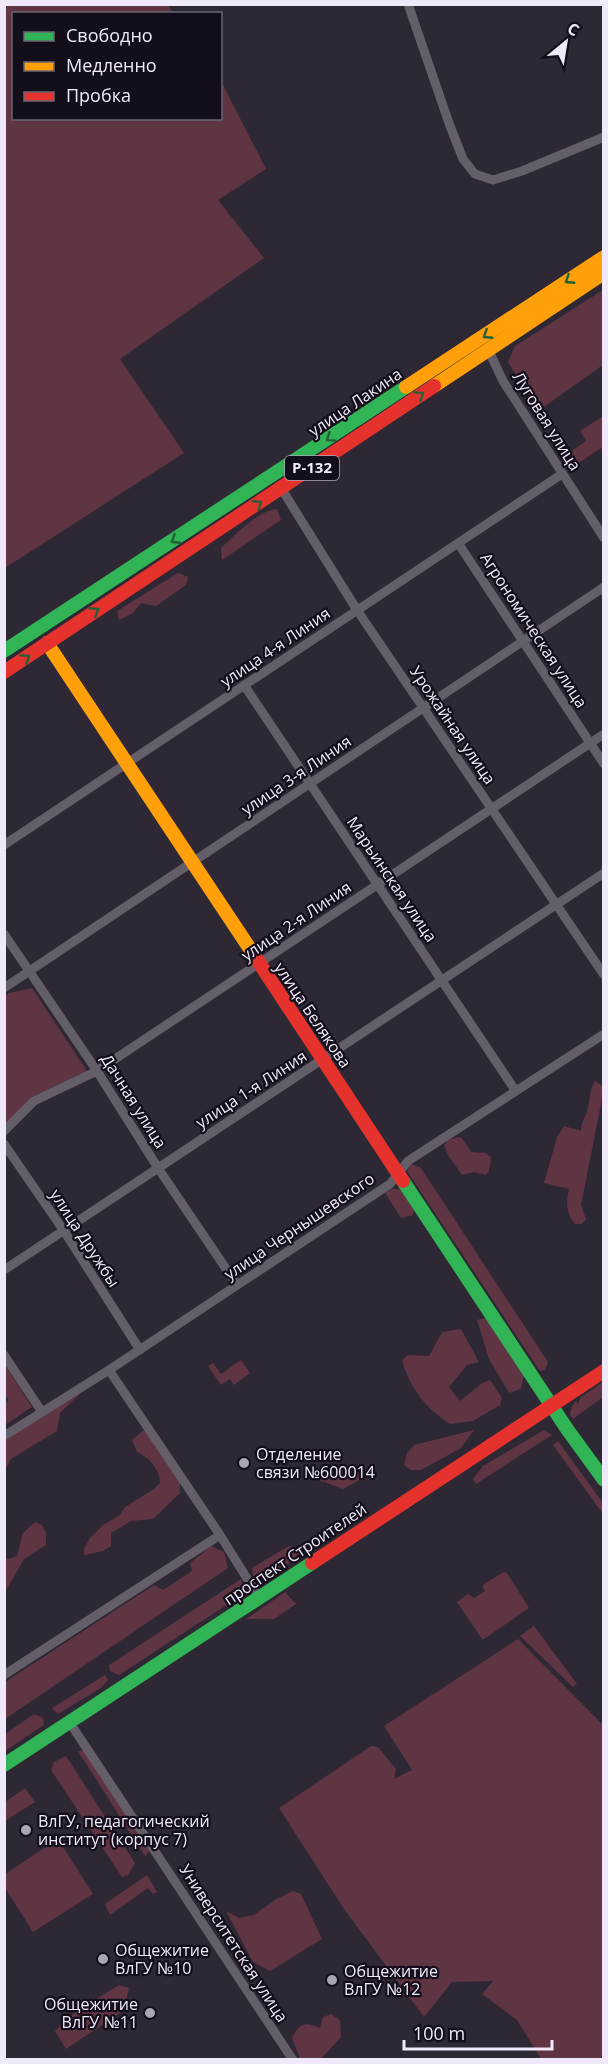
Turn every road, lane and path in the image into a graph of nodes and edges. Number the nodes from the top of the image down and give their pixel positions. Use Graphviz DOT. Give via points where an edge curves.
graph roads {
  1 [pos="408,4"];
  2 [pos="603,137"];
  3 [pos="603,258"];
  4 [pos="603,273"];
  5 [pos="488,349"];
  6 [pos="562,474"];
  7 [pos="281,488"];
  8 [pos="603,538"];
  9 [pos="458,543"];
  10 [pos="603,587"];
  11 [pos="357,610"];
  12 [pos="523,641"];
  13 [pos="47,643"];
  14 [pos="4,651"];
  15 [pos="4,672"];
  16 [pos="244,685"];
  17 [pos="423,708"];
  18 [pos="603,734"];
  19 [pos="590,743"];
  20 [pos="126,764"];
  21 [pos="603,764"];
  22 [pos="310,784"];
  23 [pos="491,809"];
  24 [pos="4,845"];
  25 [pos="192,863"];
  26 [pos="603,873"];
  27 [pos="378,884"];
  28 [pos="556,904"];
  29 [pos="4,934"];
  30 [pos="259,963"];
  31 [pos="30,972"];
  32 [pos="603,975"];
  33 [pos="442,980"];
  34 [pos="4,988"];
  35 [pos="603,1034"];
  36 [pos="322,1059"];
  37 [pos="97,1071"];
  38 [pos="515,1090"];
  39 [pos="4,1131"];
  40 [pos="4,1144"];
  41 [pos="158,1168"];
  42 [pos="398,1174"];
  43 [pos="64,1231"];
  44 [pos="4,1270"];
  45 [pos="237,1285"];
  46 [pos="140,1350"];
  47 [pos="4,1355"];
  48 [pos="109,1370"];
  49 [pos="603,1371"];
  50 [pos="551,1406"];
  51 [pos="42,1412"];
  52 [pos="4,1436"];
  53 [pos="603,1480"];
  54 [pos="219,1535"];
  55 [pos="259,1598"];
  56 [pos="4,1675"];
  57 [pos="70,1723"];
  58 [pos="4,1765"];
  59 [pos="293,2060"];
  1 -- 2 [label="street" via="450,126 475,174 493,180"];
  3 -- 14 [label="main road, улица Лакина / Р-132, one-way"];
  4 -- 5 [label="main road, улица Лакина / Р-132"];
  5 -- 6 [label="street, Луговая улица" via="503,381"];
  7 -- 5 [label="main road, улица Лакина / Р-132, one-way"];
  6 -- 8 [label="street, Луговая улица"];
  6 -- 9 [label="street, улица 4-я Линия"];
  7 -- 11 [label="street, Урожайная улица"];
  13 -- 7 [label="main road, улица Лакина / Р-132, one-way"];
  9 -- 11 [label="street, улица 4-я Линия"];
  9 -- 12 [label="street, Агрономическая улица"];
  10 -- 12 [label="street, улица 3-я Линия"];
  11 -- 16 [label="street, улица 4-я Линия"];
  11 -- 17 [label="street, Урожайная улица"];
  12 -- 17 [label="street, улица 3-я Линия"];
  12 -- 19 [label="street, Агрономическая улица"];
  15 -- 13 [label="main road, улица Лакина / Р-132, one-way"];
  13 -- 20 [label="main road, улица Белякова"];
  16 -- 20 [label="street, улица 4-я Линия"];
  16 -- 22 [label="street, Марьинская улица"];
  17 -- 22 [label="street, улица 3-я Линия"];
  17 -- 23 [label="street, Урожайная улица"];
  18 -- 19 [label="street, улица 2-я Линия"];
  19 -- 21 [label="street, Агрономическая улица"];
  19 -- 23 [label="street, улица 2-я Линия"];
  20 -- 24 [label="street, улица 4-я Линия"];
  20 -- 25 [label="main road, улица Белякова"];
  22 -- 25 [label="street, улица 3-я Линия"];
  22 -- 27 [label="street, Марьинская улица"];
  23 -- 27 [label="street, улица 2-я Линия"];
  23 -- 28 [label="street, Урожайная улица"];
  25 -- 30 [label="main road, улица Белякова"];
  25 -- 31 [label="street, улица 3-я Линия"];
  26 -- 28 [label="street, улица 1-я Линия"];
  27 -- 30 [label="street, улица 2-я Линия"];
  27 -- 33 [label="street, Марьинская улица"];
  28 -- 32 [label="street, Урожайная улица"];
  28 -- 33 [label="street, улица 1-я Линия"];
  29 -- 31 [label="street, Дачная улица"];
  30 -- 36 [label="main road, улица Белякова"];
  30 -- 37 [label="street, улица 2-я Линия"];
  31 -- 34 [label="street, улица 3-я Линия"];
  31 -- 37 [label="street, Дачная улица"];
  33 -- 36 [label="street, улица 1-я Линия"];
  33 -- 38 [label="street, Марьинская улица"];
  35 -- 38 [label="street, улица Чернышевского"];
  36 -- 41 [label="street, улица 1-я Линия"];
  36 -- 42 [label="main road, улица Белякова"];
  37 -- 39 [label="street, улица 2-я Линия" via="34,1101"];
  37 -- 41 [label="street, Дачная улица"];
  38 -- 42 [label="street, улица Чернышевского" via="408,1161"];
  40 -- 43 [label="street, улица Дружбы"];
  41 -- 43 [label="street, улица 1-я Линия"];
  41 -- 45 [label="street, Дачная улица"];
  42 -- 45 [label="street, улица Чернышевского" via="390,1184"];
  42 -- 50 [label="main road, улица Белякова"];
  43 -- 44 [label="street, улица 1-я Линия"];
  43 -- 46 [label="street, улица Дружбы"];
  45 -- 46 [label="street, улица Чернышевского"];
  46 -- 48 [label="street, улица Чернышевского"];
  47 -- 51 [label="street"];
  48 -- 51 [label="street, улица Чернышевского"];
  48 -- 54 [label="street"];
  49 -- 50 [label="main road, проспект Строителей"];
  50 -- 53 [label="main road, улица Белякова"];
  50 -- 55 [label="main road, проспект Строителей"];
  51 -- 52 [label="street, улица Чернышевского"];
  54 -- 55 [label="street"];
  54 -- 56 [label="street"];
  55 -- 57 [label="main road, проспект Строителей"];
  57 -- 58 [label="main road, проспект Строителей"];
  57 -- 59 [label="street, Университетская улица"];
}
